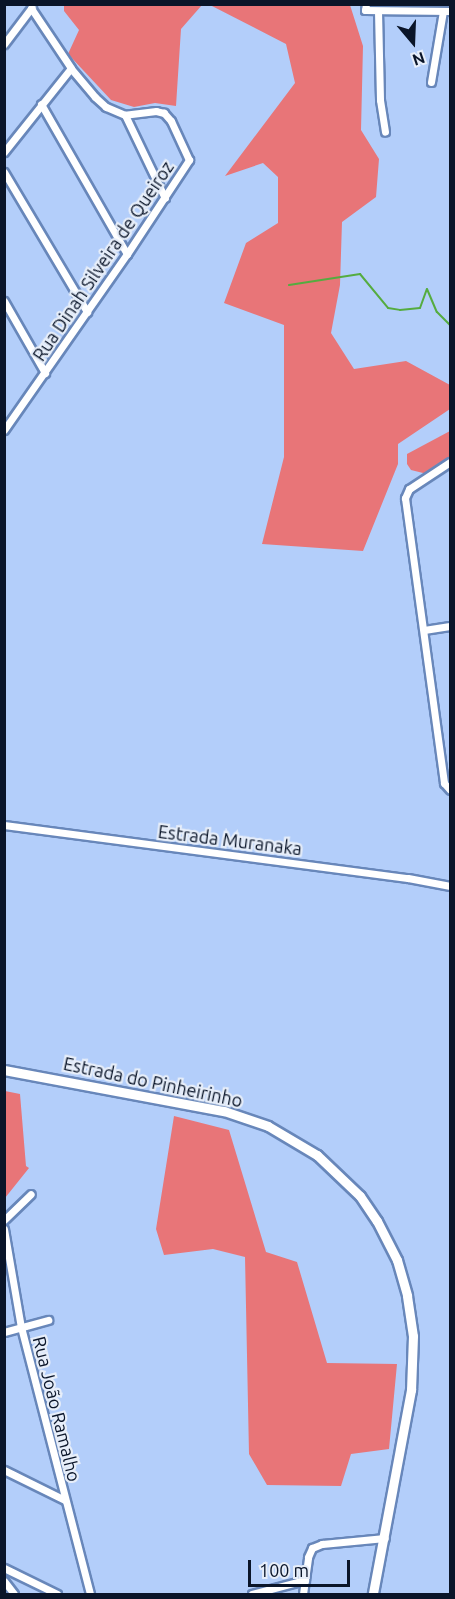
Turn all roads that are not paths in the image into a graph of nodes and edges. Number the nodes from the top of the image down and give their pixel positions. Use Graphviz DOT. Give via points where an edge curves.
graph roads {
  1 [pos="366,4"];
  2 [pos="32,6"];
  3 [pos="422,7"];
  4 [pos="378,11"];
  5 [pos="447,11"];
  6 [pos="4,44"];
  7 [pos="71,68"];
  8 [pos="431,82"];
  9 [pos="41,104"];
  10 [pos="125,115"];
  11 [pos="385,132"];
  12 [pos="4,152"];
  13 [pos="4,172"];
  14 [pos="165,198"];
  15 [pos="127,254"];
  16 [pos="4,301"];
  17 [pos="87,312"];
  18 [pos="45,373"];
  19 [pos="4,430"];
  20 [pos="450,462"];
  21 [pos="450,626"];
  22 [pos="424,630"];
  23 [pos="450,790"];
  24 [pos="4,825"];
  25 [pos="450,886"];
  26 [pos="4,1070"];
  27 [pos="31,1194"];
  28 [pos="4,1220"];
  29 [pos="4,1229"];
  30 [pos="48,1320"];
  31 [pos="21,1328"];
  32 [pos="4,1332"];
  33 [pos="4,1470"];
  34 [pos="65,1500"];
  35 [pos="385,1538"];
  36 [pos="4,1568"];
  37 [pos="305,1580"];
  38 [pos="4,1581"];
  39 [pos="14,1594"];
  40 [pos="57,1594"];
  41 [pos="90,1594"];
  42 [pos="252,1594"];
  43 [pos="303,1594"];
  44 [pos="374,1594"];
  1 -- 4 [label="street" via="365,10"];
  2 -- 6 [label="street"];
  2 -- 7 [label="street"];
  3 -- 4 [label="street"];
  3 -- 5 [label="street"];
  4 -- 11 [label="street" via="380,100"];
  5 -- 8 [label="street"];
  7 -- 9 [label="street"];
  7 -- 10 [label="street" via="106,107"];
  9 -- 12 [label="street"];
  9 -- 15 [label="street"];
  10 -- 14 [label="street"];
  10 -- 14 [label="street, Rua Dinah Silveira de Queiroz" via="164,113 187,150 187,165"];
  13 -- 17 [label="street"];
  14 -- 15 [label="street, Rua Dinah Silveira de Queiroz"];
  15 -- 17 [label="street, Rua Dinah Silveira de Queiroz"];
  16 -- 18 [label="street"];
  17 -- 18 [label="street, Rua Dinah Silveira de Queiroz"];
  18 -- 19 [label="street, Rua Dinah Silveira de Queiroz"];
  20 -- 22 [label="street" via="409,489 405,498"];
  21 -- 22 [label="street"];
  22 -- 23 [label="street" via="444,783"];
  24 -- 25 [label="street, Estrada Muranaka"];
  26 -- 35 [label="main road, Estrada do Pinheirinho" via="224,1111 268,1126 317,1155 360,1196 397,1260 413,1336 411,1390"];
  27 -- 28 [label="street"];
  29 -- 31 [label="street, Rua João Ramalho"];
  30 -- 31 [label="street"];
  31 -- 32 [label="street"];
  31 -- 34 [label="street, Rua João Ramalho"];
  33 -- 34 [label="street"];
  34 -- 41 [label="street, Rua João Ramalho"];
  35 -- 37 [label="street" via="315,1545 309,1551"];
  35 -- 44 [label="main road, Estrada do Pinheirinho"];
  36 -- 40 [label="street"];
  37 -- 42 [label="street"];
  37 -- 43 [label="street"];
  38 -- 39 [label="street"];
}
